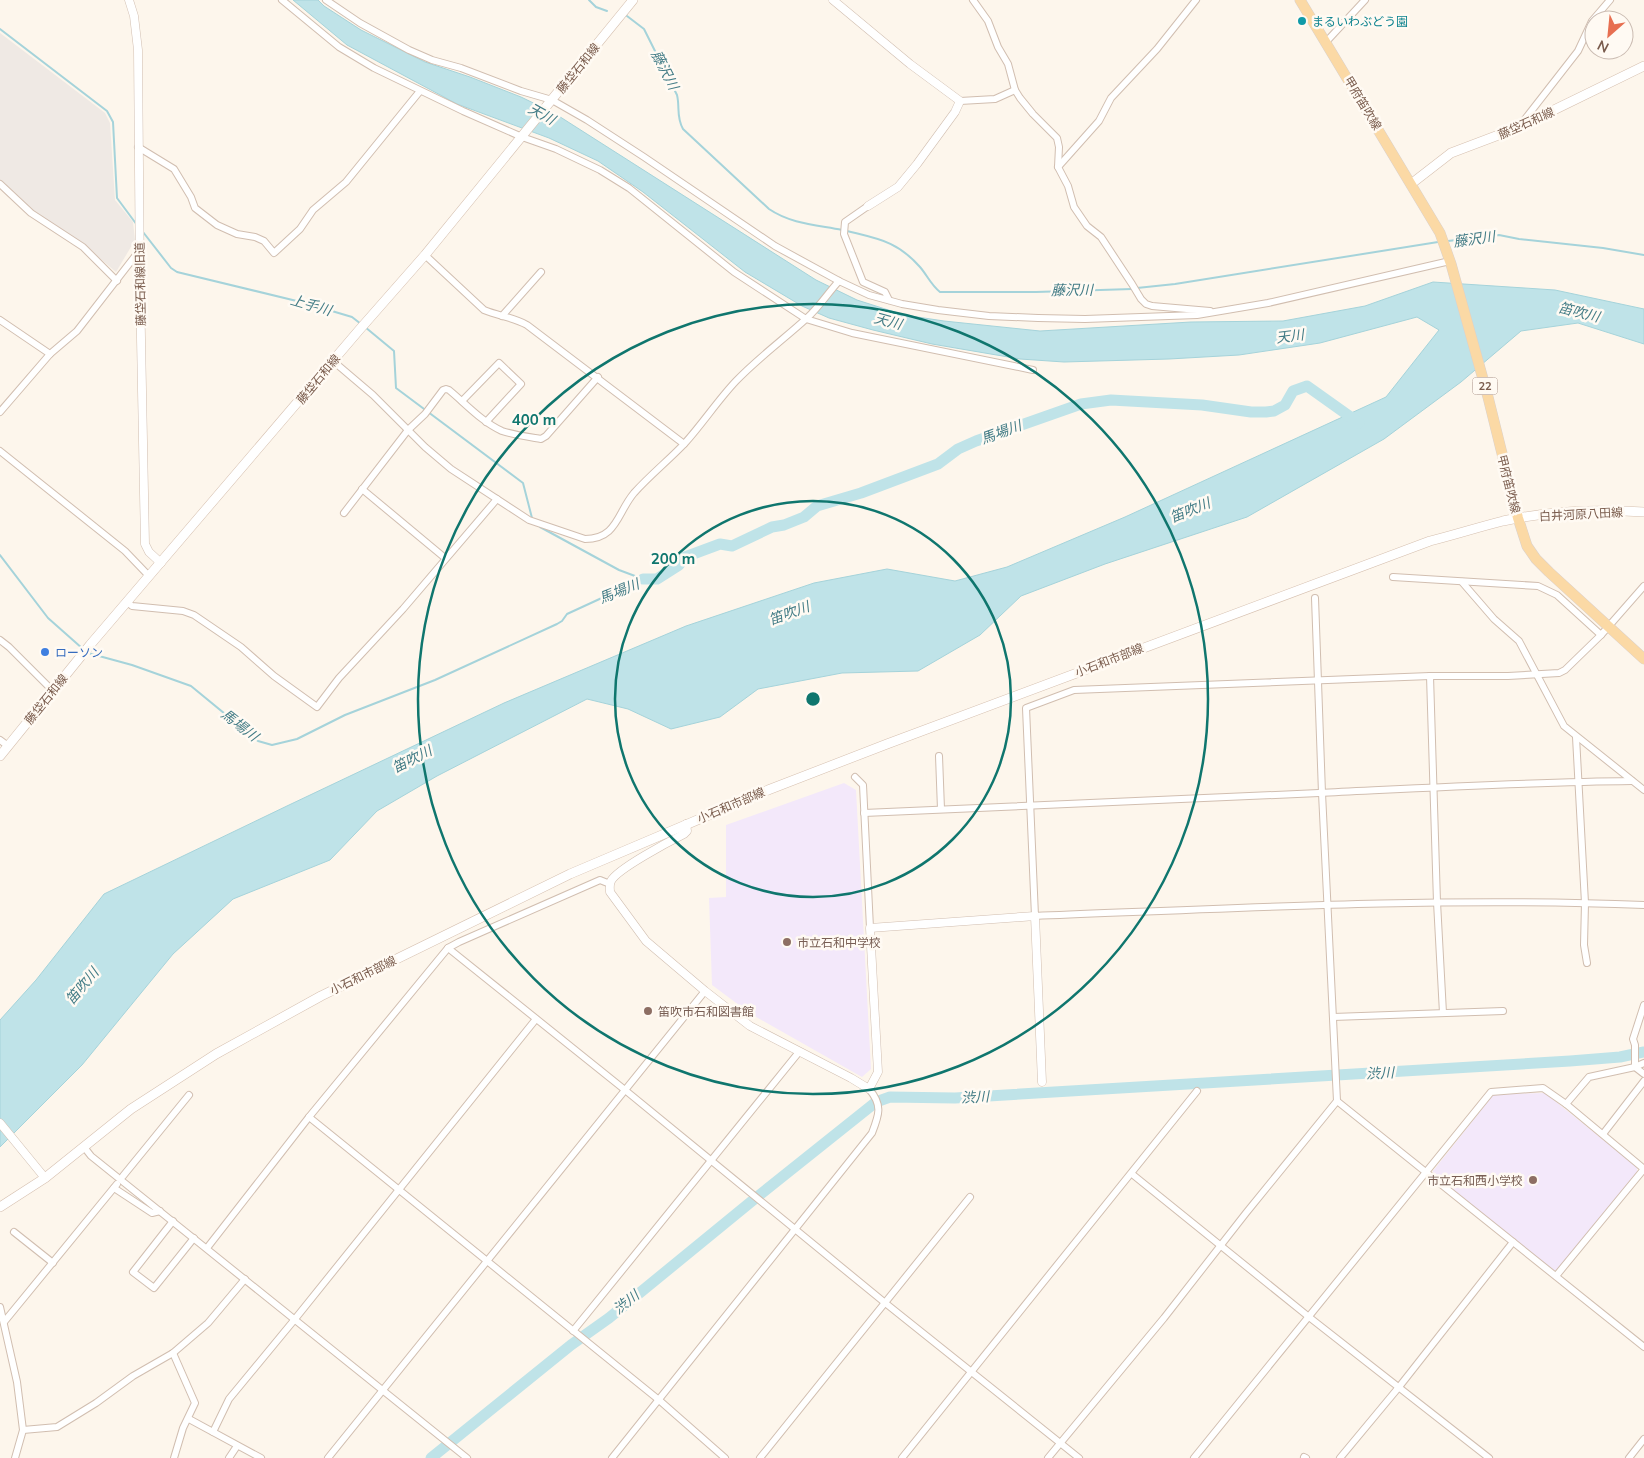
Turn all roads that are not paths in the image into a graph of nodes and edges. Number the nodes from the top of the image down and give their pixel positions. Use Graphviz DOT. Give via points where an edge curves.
graph roads {
  1 [pos="130,0"];
  2 [pos="282,0"];
  3 [pos="326,0"];
  4 [pos="633,0"];
  5 [pos="832,0"];
  6 [pos="973,0"];
  7 [pos="1196,0"];
  8 [pos="1300,0"];
  9 [pos="1365,0"];
  10 [pos="1610,0"];
  11 [pos="1326,42"];
  12 [pos="1644,66"];
  13 [pos="1015,90"];
  14 [pos="420,91"];
  15 [pos="960,101"];
  16 [pos="550,102"];
  17 [pos="1517,128"];
  18 [pos="523,135"];
  19 [pos="138,147"];
  20 [pos="1058,167"];
  21 [pos="0,184"];
  22 [pos="1411,184"];
  23 [pos="868,206"];
  24 [pos="139,252"];
  25 [pos="425,255"];
  26 [pos="1449,260"];
  27 [pos="541,272"];
  28 [pos="117,281"];
  29 [pos="837,283"];
  30 [pos="889,300"];
  31 [pos="1216,312"];
  32 [pos="502,316"];
  33 [pos="807,318"];
  34 [pos="0,320"];
  35 [pos="50,354"];
  36 [pos="333,361"];
  37 [pos="1033,370"];
  38 [pos="598,377"];
  39 [pos="462,401"];
  40 [pos="0,412"];
  41 [pos="486,422"];
  42 [pos="408,430"];
  43 [pos="684,444"];
  44 [pos="0,451"];
  45 [pos="362,489"];
  46 [pos="497,499"];
  47 [pos="1644,512"];
  48 [pos="344,514"];
  49 [pos="1516,514"];
  50 [pos="445,558"];
  51 [pos="161,563"];
  52 [pos="149,576"];
  53 [pos="1393,577"];
  54 [pos="1462,582"];
  55 [pos="1644,586"];
  56 [pos="1315,598"];
  57 [pos="127,602"];
  58 [pos="1608,626"];
  59 [pos="1601,635"];
  60 [pos="0,640"];
  61 [pos="1644,659"];
  62 [pos="1537,674"];
  63 [pos="1430,676"];
  64 [pos="1318,680"];
  65 [pos="53,691"];
  66 [pos="1576,737"];
  67 [pos="4,743"];
  68 [pos="0,756"];
  69 [pos="939,756"];
  70 [pos="855,777"];
  71 [pos="1578,781"];
  72 [pos="1632,781"];
  73 [pos="1432,787"];
  74 [pos="1644,790"];
  75 [pos="1322,793"];
  76 [pos="1030,804"];
  77 [pos="941,809"];
  78 [pos="864,813"];
  79 [pos="686,824"];
  80 [pos="610,884"];
  81 [pos="1437,902"];
  82 [pos="1584,903"];
  83 [pos="1327,904"];
  84 [pos="1644,905"];
  85 [pos="1035,916"];
  86 [pos="870,928"];
  87 [pos="448,948"];
  88 [pos="1586,963"];
  89 [pos="705,991"];
  90 [pos="1644,1005"];
  91 [pos="1503,1011"];
  92 [pos="1443,1012"];
  93 [pos="1333,1017"];
  94 [pos="536,1020"];
  95 [pos="799,1052"];
  96 [pos="1644,1063"];
  97 [pos="1635,1064"];
  98 [pos="1644,1074"];
  99 [pos="1644,1081"];
  100 [pos="1042,1082"];
  101 [pos="869,1089"];
  102 [pos="625,1090"];
  103 [pos="1197,1091"];
  104 [pos="188,1095"];
  105 [pos="1337,1101"];
  106 [pos="1566,1104"];
  107 [pos="309,1117"];
  108 [pos="0,1123"];
  109 [pos="1603,1134"];
  110 [pos="84,1147"];
  111 [pos="711,1160"];
  112 [pos="1426,1173"];
  113 [pos="1132,1174"];
  114 [pos="122,1176"];
  115 [pos="45,1178"];
  116 [pos="399,1190"];
  117 [pos="970,1197"];
  118 [pos="0,1207"];
  119 [pos="160,1211"];
  120 [pos="173,1221"];
  121 [pos="795,1230"];
  122 [pos="14,1232"];
  123 [pos="194,1238"];
  124 [pos="1513,1242"];
  125 [pos="1220,1246"];
  126 [pos="207,1248"];
  127 [pos="486,1261"];
  128 [pos="53,1263"];
  129 [pos="1556,1276"];
  130 [pos="245,1279"];
  131 [pos="884,1302"];
  132 [pos="0,1307"];
  133 [pos="1309,1317"];
  134 [pos="295,1319"];
  135 [pos="4,1322"];
  136 [pos="575,1333"];
  137 [pos="1644,1347"];
  138 [pos="173,1353"];
  139 [pos="972,1372"];
  140 [pos="1399,1387"];
  141 [pos="384,1391"];
  142 [pos="659,1400"];
  143 [pos="189,1419"];
  144 [pos="23,1430"];
  145 [pos="213,1432"];
  146 [pos="1644,1439"];
  147 [pos="1061,1443"];
  148 [pos="237,1446"];
  149 [pos="15,1458"];
  150 [pos="174,1458"];
  151 [pos="229,1458"];
  152 [pos="261,1458"];
  153 [pos="328,1458"];
  154 [pos="467,1458"];
  155 [pos="612,1458"];
  156 [pos="725,1458"];
  157 [pos="760,1458"];
  158 [pos="902,1458"];
  159 [pos="1048,1458"];
  160 [pos="1079,1458"];
  161 [pos="1194,1458"];
  162 [pos="1340,1458"];
  163 [pos="1489,1458"];
  164 [pos="1628,1458"];
  1 -- 19 [label="street, 藤垈石和線旧道" via="138,50"];
  2 -- 14 [label="street" via="339,47"];
  3 -- 16 [label="street" via="360,23 424,56"];
  4 -- 16 [label="main road, 藤垈石和線"];
  5 -- 15 [label="street"];
  6 -- 13 [label="street" via="988,21 1008,64"];
  7 -- 20 [label="street" via="1157,49 1111,98 1099,121"];
  8 -- 11 [label="main road, 甲府笛吹線 / 22"];
  9 -- 11 [label="street"];
  10 -- 17 [label="street" via="1592,21 1578,51"];
  11 -- 22 [label="main road, 甲府笛吹線 / 22"];
  12 -- 17 [label="main road, 藤垈石和線"];
  13 -- 15 [label="street" via="995,99"];
  13 -- 20 [label="street" via="1033,114 1058,138"];
  14 -- 18 [label="street"];
  14 -- 19 [label="street" via="346,182 314,210 300,229 274,253 264,241 217,225 196,208 174,170"];
  15 -- 23 [label="street" via="950,120 898,187"];
  16 -- 18 [label="main road, 藤垈石和線"];
  16 -- 29 [label="street" via="587,120 775,246"];
  17 -- 22 [label="main road, 藤垈石和線" via="1451,153"];
  18 -- 25 [label="main road, 藤垈石和線"];
  18 -- 33 [label="street" via="600,170 629,188 734,272"];
  19 -- 24 [label="street, 藤垈石和線旧道"];
  20 -- 31 [label="street" via="1074,207 1087,226 1101,237 1146,304"];
  21 -- 28 [label="street" via="31,213 83,247"];
  22 -- 26 [label="main road, 甲府笛吹線 / 22" via="1440,233"];
  23 -- 30 [label="street" via="844,222 844,231 863,282 885,292"];
  24 -- 28 [label="street"];
  24 -- 51 [label="street, 藤垈石和線旧道" via="145,544"];
  25 -- 32 [label="street" via="484,310"];
  25 -- 36 [label="main road, 藤垈石和線"];
  26 -- 31 [label="street" via="1268,303"];
  26 -- 49 [label="main road, 甲府笛吹線 / 22" via="1488,397"];
  27 -- 32 [label="street"];
  28 -- 35 [label="street" via="77,331"];
  29 -- 30 [label="street"];
  29 -- 33 [label="street"];
  30 -- 31 [label="street" via="989,316 1085,320"];
  32 -- 38 [label="street" via="527,325"];
  33 -- 37 [label="street" via="862,336"];
  33 -- 43 [label="street" via="740,378"];
  34 -- 35 [label="street"];
  35 -- 40 [label="street"];
  36 -- 42 [label="street"];
  36 -- 51 [label="main road, 藤垈石和線"];
  38 -- 41 [label="street" via="541,439 504,432"];
  38 -- 43 [label="street"];
  39 -- 41 [label="street"];
  39 -- 41 [label="street" via="498,362 521,384"];
  39 -- 42 [label="street" via="449,390 443,390"];
  42 -- 45 [label="street"];
  42 -- 46 [label="street" via="451,469"];
  43 -- 46 [label="street" via="633,495 609,532 593,539 529,520"];
  44 -- 52 [label="street" via="125,551"];
  45 -- 48 [label="street"];
  45 -- 50 [label="street"];
  46 -- 50 [label="street"];
  47 -- 49 [label="main road, 白井河原八田線"];
  49 -- 58 [label="main road, 甲府笛吹線 / 22" via="1525,541 1536,558"];
  49 -- 79 [label="main road, 小石和市部線" via="1394,554 887,744"];
  50 -- 57 [label="street" via="317,707 241,647 194,615 182,610 132,606"];
  51 -- 52 [label="main road, 藤垈石和線"];
  52 -- 57 [label="main road, 藤垈石和線"];
  53 -- 54 [label="street"];
  54 -- 59 [label="street" via="1538,586 1557,595"];
  54 -- 62 [label="street" via="1494,619 1519,641"];
  55 -- 58 [label="street"];
  56 -- 64 [label="street"];
  57 -- 65 [label="main road, 藤垈石和線"];
  58 -- 59 [label="street"];
  58 -- 61 [label="main road, 甲府笛吹線 / 22"];
  59 -- 62 [label="street" via="1565,670"];
  60 -- 65 [label="street"];
  62 -- 63 [label="street"];
  62 -- 66 [label="street" via="1564,726"];
  63 -- 64 [label="street"];
  63 -- 73 [label="street"];
  64 -- 75 [label="street"];
  64 -- 76 [label="street" via="1074,690 1026,708"];
  65 -- 67 [label="main road, 藤垈石和線"];
  66 -- 71 [label="street"];
  66 -- 72 [label="street"];
  67 -- 68 [label="main road, 藤垈石和線"];
  69 -- 77 [label="street"];
  70 -- 78 [label="street" via="862,785"];
  71 -- 72 [label="street"];
  71 -- 73 [label="street"];
  71 -- 82 [label="street"];
  72 -- 74 [label="street"];
  73 -- 75 [label="street"];
  73 -- 81 [label="street"];
  75 -- 76 [label="street"];
  75 -- 83 [label="street"];
  76 -- 77 [label="street"];
  76 -- 85 [label="street"];
  77 -- 78 [label="street"];
  78 -- 86 [label="street"];
  79 -- 80 [label="street" via="684,834 615,875"];
  79 -- 110 [label="main road, 小石和市部線" via="570,874 284,1015 171,1082"];
  80 -- 87 [label="street" via="600,880"];
  80 -- 89 [label="street" via="610,892 646,941"];
  81 -- 82 [label="street"];
  81 -- 83 [label="street"];
  81 -- 92 [label="street"];
  82 -- 84 [label="street"];
  82 -- 88 [label="street"];
  83 -- 85 [label="street"];
  83 -- 93 [label="street"];
  85 -- 86 [label="street"];
  85 -- 100 [label="street"];
  86 -- 101 [label="street" via="878,1072"];
  87 -- 94 [label="street"];
  87 -- 107 [label="street"];
  89 -- 95 [label="street" via="750,1026"];
  89 -- 102 [label="street"];
  90 -- 97 [label="street" via="1633,1039"];
  91 -- 92 [label="street"];
  92 -- 93 [label="street"];
  93 -- 105 [label="street"];
  94 -- 102 [label="street"];
  94 -- 116 [label="street"];
  95 -- 101 [label="street"];
  95 -- 111 [label="street"];
  96 -- 97 [label="street"];
  97 -- 98 [label="street"];
  97 -- 106 [label="street" via="1589,1077"];
  99 -- 109 [label="street"];
  101 -- 121 [label="street" via="876,1097 879,1109 872,1133"];
  102 -- 111 [label="street"];
  102 -- 127 [label="street"];
  103 -- 113 [label="street"];
  104 -- 114 [label="street"];
  105 -- 112 [label="street"];
  105 -- 125 [label="street"];
  106 -- 109 [label="street"];
  106 -- 112 [label="street" via="1543,1088 1491,1092"];
  107 -- 116 [label="street"];
  107 -- 126 [label="street"];
  108 -- 115 [label="street"];
  109 -- 129 [label="street" via="1644,1169"];
  110 -- 115 [label="main road, 小石和市部線"];
  110 -- 119 [label="street"];
  111 -- 121 [label="street"];
  111 -- 136 [label="street"];
  112 -- 124 [label="street"];
  112 -- 133 [label="street"];
  113 -- 125 [label="street"];
  113 -- 139 [label="street"];
  115 -- 118 [label="main road, 小石和市部線"];
  116 -- 127 [label="street"];
  116 -- 134 [label="street"];
  117 -- 131 [label="street"];
  119 -- 120 [label="street"];
  119 -- 128 [label="street" via="152,1213 115,1186"];
  120 -- 123 [label="street"];
  120 -- 123 [label="street" via="133,1272 154,1288"];
  121 -- 131 [label="street"];
  121 -- 142 [label="street"];
  122 -- 128 [label="street"];
  123 -- 126 [label="street"];
  124 -- 129 [label="street"];
  124 -- 140 [label="street"];
  125 -- 133 [label="street"];
  125 -- 147 [label="street"];
  126 -- 130 [label="street"];
  127 -- 136 [label="street"];
  127 -- 141 [label="street"];
  128 -- 135 [label="street"];
  129 -- 137 [label="street"];
  130 -- 134 [label="street"];
  130 -- 138 [label="street" via="208,1324"];
  131 -- 139 [label="street"];
  131 -- 157 [label="street"];
  132 -- 135 [label="street"];
  133 -- 140 [label="street"];
  133 -- 161 [label="street"];
  134 -- 141 [label="street"];
  134 -- 145 [label="street" via="229,1399"];
  135 -- 144 [label="street"];
  136 -- 142 [label="street"];
  138 -- 143 [label="street" via="195,1403"];
  138 -- 144 [label="street" via="57,1427"];
  139 -- 147 [label="street"];
  139 -- 158 [label="street"];
  140 -- 162 [label="street"];
  140 -- 163 [label="street"];
  141 -- 153 [label="street"];
  141 -- 154 [label="street"];
  142 -- 155 [label="street"];
  142 -- 156 [label="street"];
  143 -- 145 [label="street"];
  143 -- 150 [label="street"];
  144 -- 149 [label="street"];
  145 -- 148 [label="street"];
  146 -- 164 [label="street"];
  147 -- 159 [label="street"];
  147 -- 160 [label="street"];
  148 -- 151 [label="street"];
  148 -- 152 [label="street"];
}
